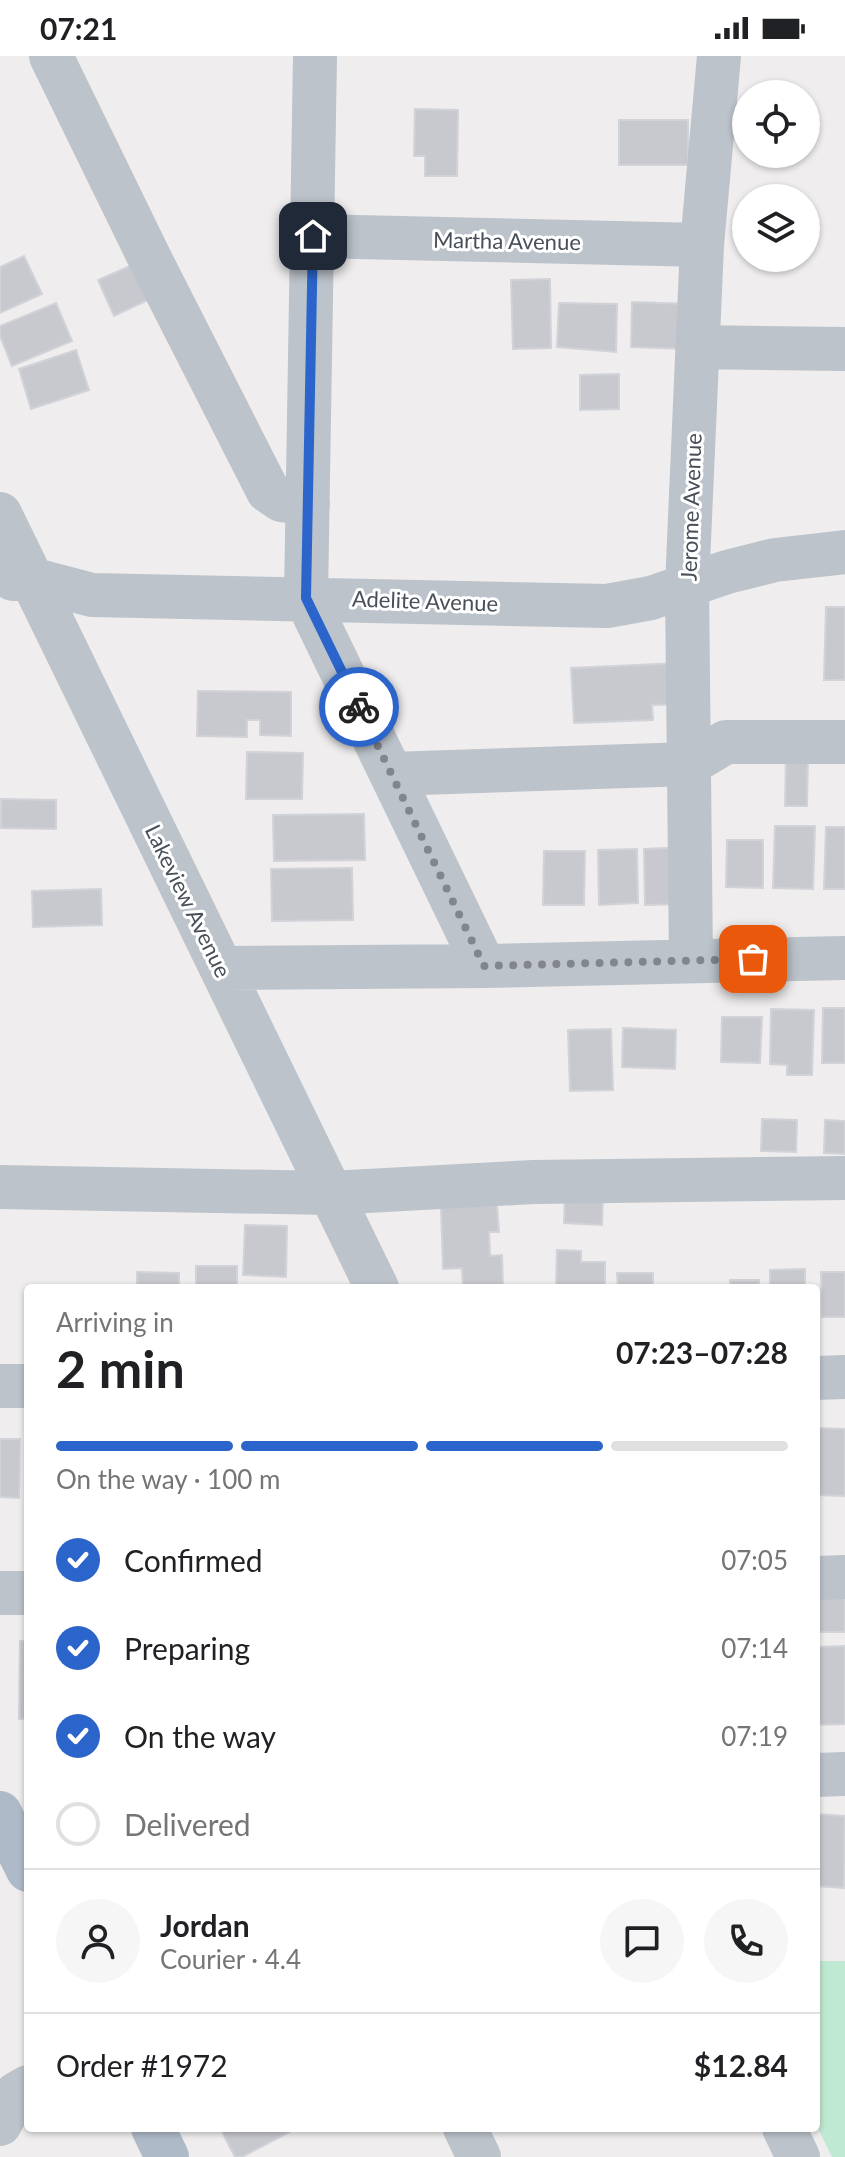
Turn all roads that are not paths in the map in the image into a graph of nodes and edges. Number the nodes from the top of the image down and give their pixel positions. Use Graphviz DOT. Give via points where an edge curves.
graph roads {
  1 [pos="51,56"];
  2 [pos="315,56"];
  3 [pos="719,56"];
  4 [pos="313,236"];
  5 [pos="702,245"];
  6 [pos="697,347"];
  7 [pos="845,349"];
  8 [pos="308,504"];
  9 [pos="0,514"];
  10 [pos="845,552"];
  11 [pos="16,579"];
  12 [pos="687,586"];
  13 [pos="306,598"];
  14 [pos="845,742"];
  15 [pos="689,764"];
  16 [pos="391,774"];
  17 [pos="845,958"];
  18 [pos="691,960"];
  19 [pos="484,966"];
  20 [pos="221,968"];
  21 [pos="845,1178"];
  22 [pos="0,1187"];
  23 [pos="330,1193"];
  24 [pos="375,1284"];
  25 [pos="845,1377"];
  26 [pos="820,1378"];
  27 [pos="0,1386"];
  28 [pos="24,1386"];
  29 [pos="845,1577"];
  30 [pos="820,1578"];
  31 [pos="0,1593"];
  32 [pos="24,1593"];
  33 [pos="845,1774"];
  34 [pos="820,1775"];
  35 [pos="8,1820"];
  36 [pos="24,1860"];
  37 [pos="24,2089"];
  38 [pos="0,2124"];
  39 [pos="155,2132"];
  40 [pos="467,2132"];
  41 [pos="786,2132"];
  42 [pos="167,2157"];
  43 [pos="479,2157"];
  44 [pos="798,2157"];
  1 -- 8 [label="street" via="268,491 281,500"];
  2 -- 4 [label="street"];
  3 -- 5 [label="street, Jerome Avenue"];
  4 -- 5 [label="street, Martha Avenue"];
  4 -- 8 [label="street"];
  5 -- 6 [label="street, Jerome Avenue"];
  6 -- 7 [label="street"];
  6 -- 12 [label="street, Jerome Avenue"];
  8 -- 13 [label="street"];
  9 -- 11 [label="street, Lakeview Avenue"];
  10 -- 12 [label="street, Adelite Avenue" via="775,560"];
  11 -- 13 [label="street, Adelite Avenue" via="92,595"];
  11 -- 20 [label="street, Lakeview Avenue"];
  12 -- 13 [label="street, Adelite Avenue" via="607,606"];
  12 -- 15 [label="street, Jerome Avenue"];
  13 -- 16 [label="street"];
  14 -- 15 [label="street" via="726,742"];
  15 -- 16 [label="street"];
  15 -- 18 [label="street, Jerome Avenue"];
  16 -- 19 [label="street"];
  17 -- 18 [label="street"];
  18 -- 19 [label="street"];
  19 -- 20 [label="street"];
  20 -- 23 [label="street, Lakeview Avenue"];
  21 -- 23 [label="street" via="534,1182"];
  22 -- 23 [label="street"];
  23 -- 24 [label="street, Lakeview Avenue"];
  25 -- 26 [label="street"];
  27 -- 28 [label="street"];
  29 -- 30 [label="street"];
  31 -- 32 [label="street"];
  33 -- 34 [label="street"];
  35 -- 36 [label="main road"];
  37 -- 38 [label="street"];
  39 -- 42 [label="main road"];
  40 -- 43 [label="street"];
  41 -- 44 [label="street"];
}
